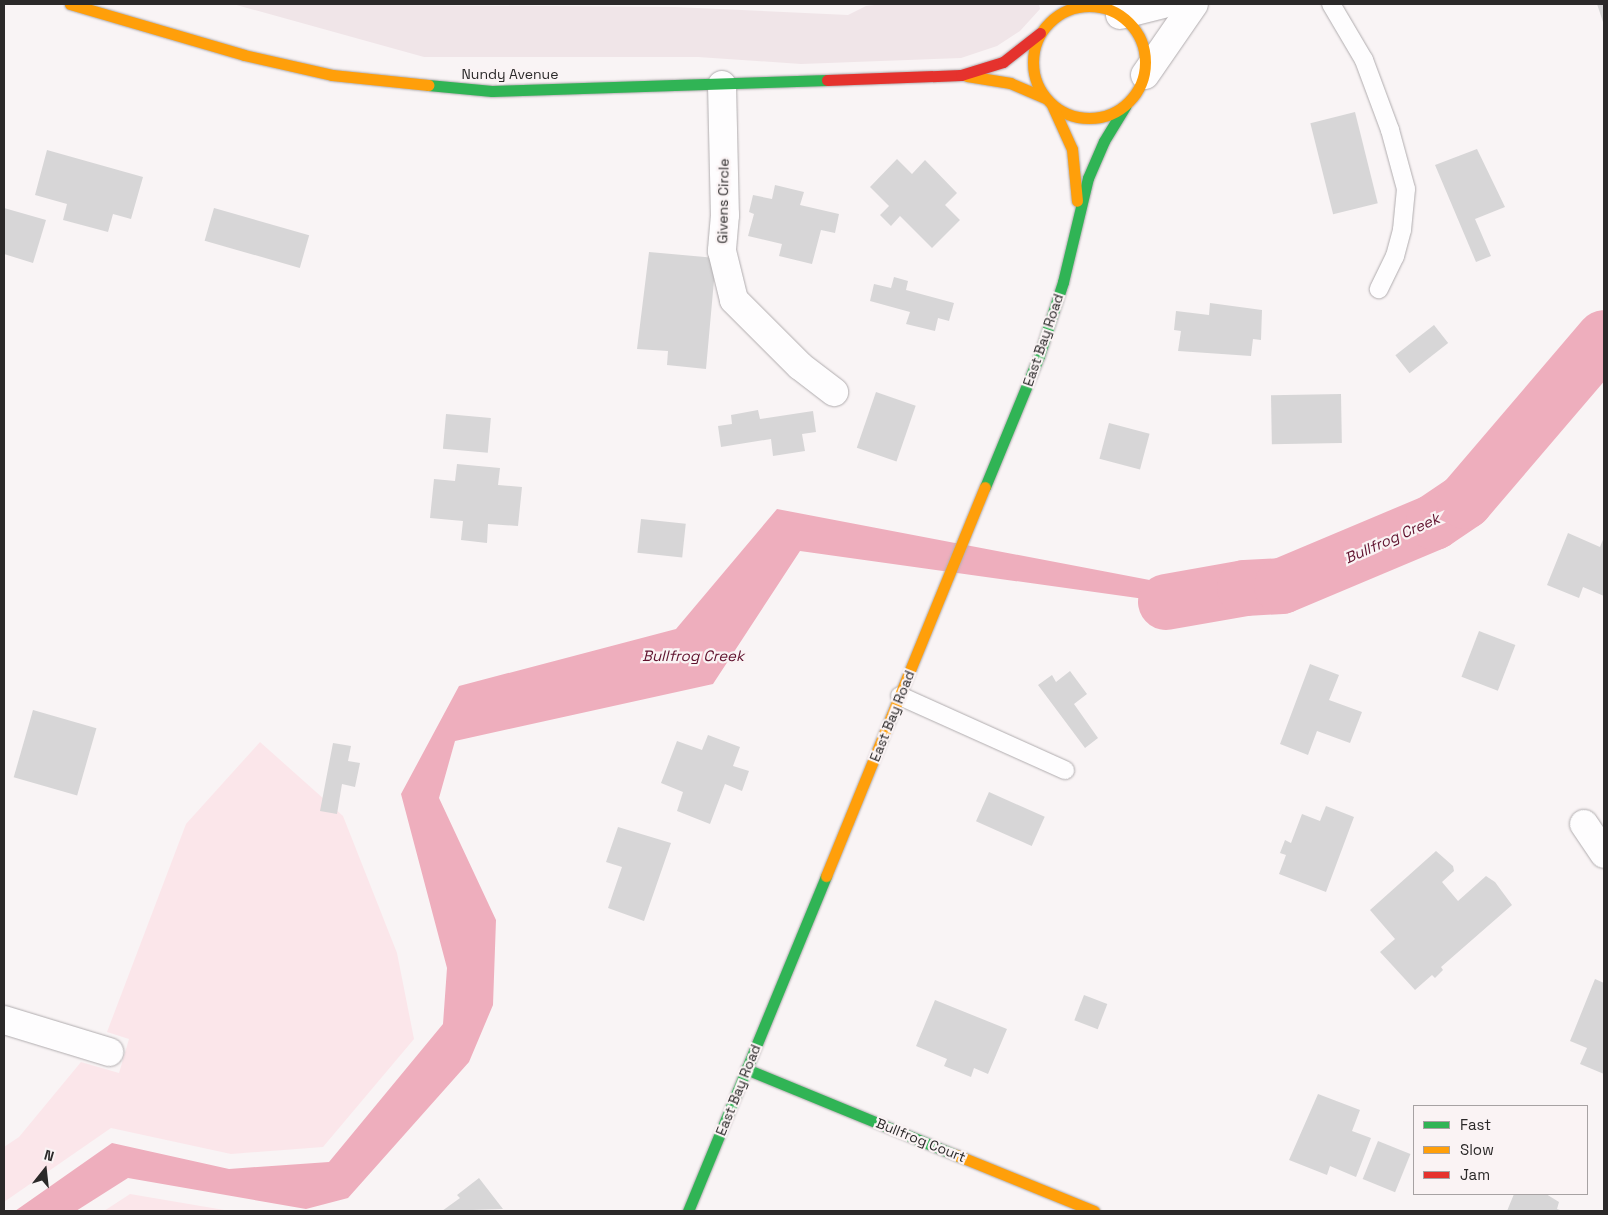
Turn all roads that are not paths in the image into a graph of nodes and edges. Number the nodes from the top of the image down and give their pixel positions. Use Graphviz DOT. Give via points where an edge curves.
graph roads {
  1 [pos="70,4"];
  2 [pos="1056,4"];
  3 [pos="1163,4"];
  4 [pos="1194,4"];
  5 [pos="1331,4"];
  6 [pos="1112,9"];
  7 [pos="1056,16"];
  8 [pos="1040,33"];
  9 [pos="961,75"];
  10 [pos="1145,75"];
  11 [pos="722,85"];
  12 [pos="1049,101"];
  13 [pos="1126,105"];
  14 [pos="1077,214"];
  15 [pos="1378,289"];
  16 [pos="834,392"];
  17 [pos="900,696"];
  18 [pos="1065,770"];
  19 [pos="1584,824"];
  20 [pos="1604,854"];
  21 [pos="4,1020"];
  22 [pos="109,1052"];
  23 [pos="746,1069"];
  24 [pos="688,1211"];
  25 [pos="1094,1211"];
  1 -- 11 [label="street, Nundy Avenue" via="278,63 392,83 492,91"];
  2 -- 7 [label="street"];
  3 -- 6 [label="street"];
  4 -- 10 [label="street"];
  5 -- 15 [label="lane" via="1364,60 1390,130 1406,189 1402,230 1395,256"];
  6 -- 7 [label="street" via="1084,6"];
  6 -- 10 [label="street" via="1142,41"];
  7 -- 8 [label="street"];
  8 -- 9 [label="street, Nundy Avenue" via="1003,62"];
  8 -- 12 [label="street" via="1033,66"];
  9 -- 11 [label="street, Nundy Avenue"];
  9 -- 12 [label="street, Nundy Avenue" via="1010,83"];
  10 -- 13 [label="street" via="1138,91"];
  11 -- 16 [label="street, Givens Circle" via="725,215 722,251 734,300 800,366"];
  12 -- 13 [label="street" via="1077,117 1094,118 1111,115"];
  12 -- 14 [label="street, East Bay Road" via="1072,149"];
  13 -- 14 [label="street, East Bay Road" via="1104,141"];
  14 -- 17 [label="street, East Bay Road" via="1056,306 1001,451"];
  17 -- 18 [label="lane"];
  17 -- 23 [label="street, East Bay Road"];
  19 -- 20 [label="street"];
  21 -- 22 [label="street"];
  23 -- 24 [label="street, East Bay Road"];
  23 -- 25 [label="street, Bullfrog Court"];
}
